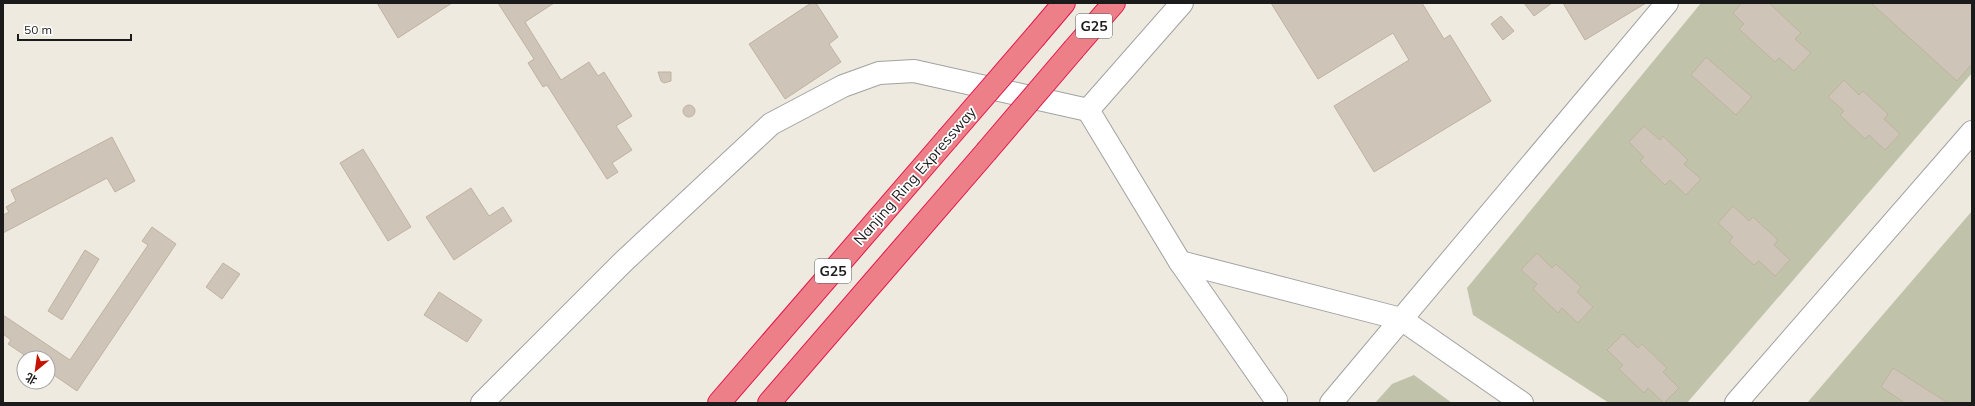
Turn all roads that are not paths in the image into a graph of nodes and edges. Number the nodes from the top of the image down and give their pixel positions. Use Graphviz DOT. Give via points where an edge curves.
graph roads {
  1 [pos="1064,3"];
  2 [pos="1114,3"];
  3 [pos="1182,3"];
  4 [pos="1667,3"];
  5 [pos="1088,110"];
  6 [pos="1972,132"];
  7 [pos="1180,262"];
  8 [pos="1401,320"];
  9 [pos="1276,400"];
  10 [pos="482,403"];
  11 [pos="719,403"];
  12 [pos="769,403"];
  13 [pos="1330,403"];
  14 [pos="1522,403"];
  15 [pos="1736,403"];
  1 -- 11 [label="highway, Nanjing Ring Expressway / G25, bridge"];
  2 -- 12 [label="highway, G25, bridge"];
  3 -- 5 [label="street"];
  4 -- 8 [label="street"];
  5 -- 7 [label="street"];
  5 -- 10 [label="street" via="914,71 879,73 843,86 771,124 623,262"];
  6 -- 15 [label="street"];
  7 -- 8 [label="street"];
  7 -- 9 [label="street"];
  8 -- 13 [label="street"];
  8 -- 14 [label="street"];
}
